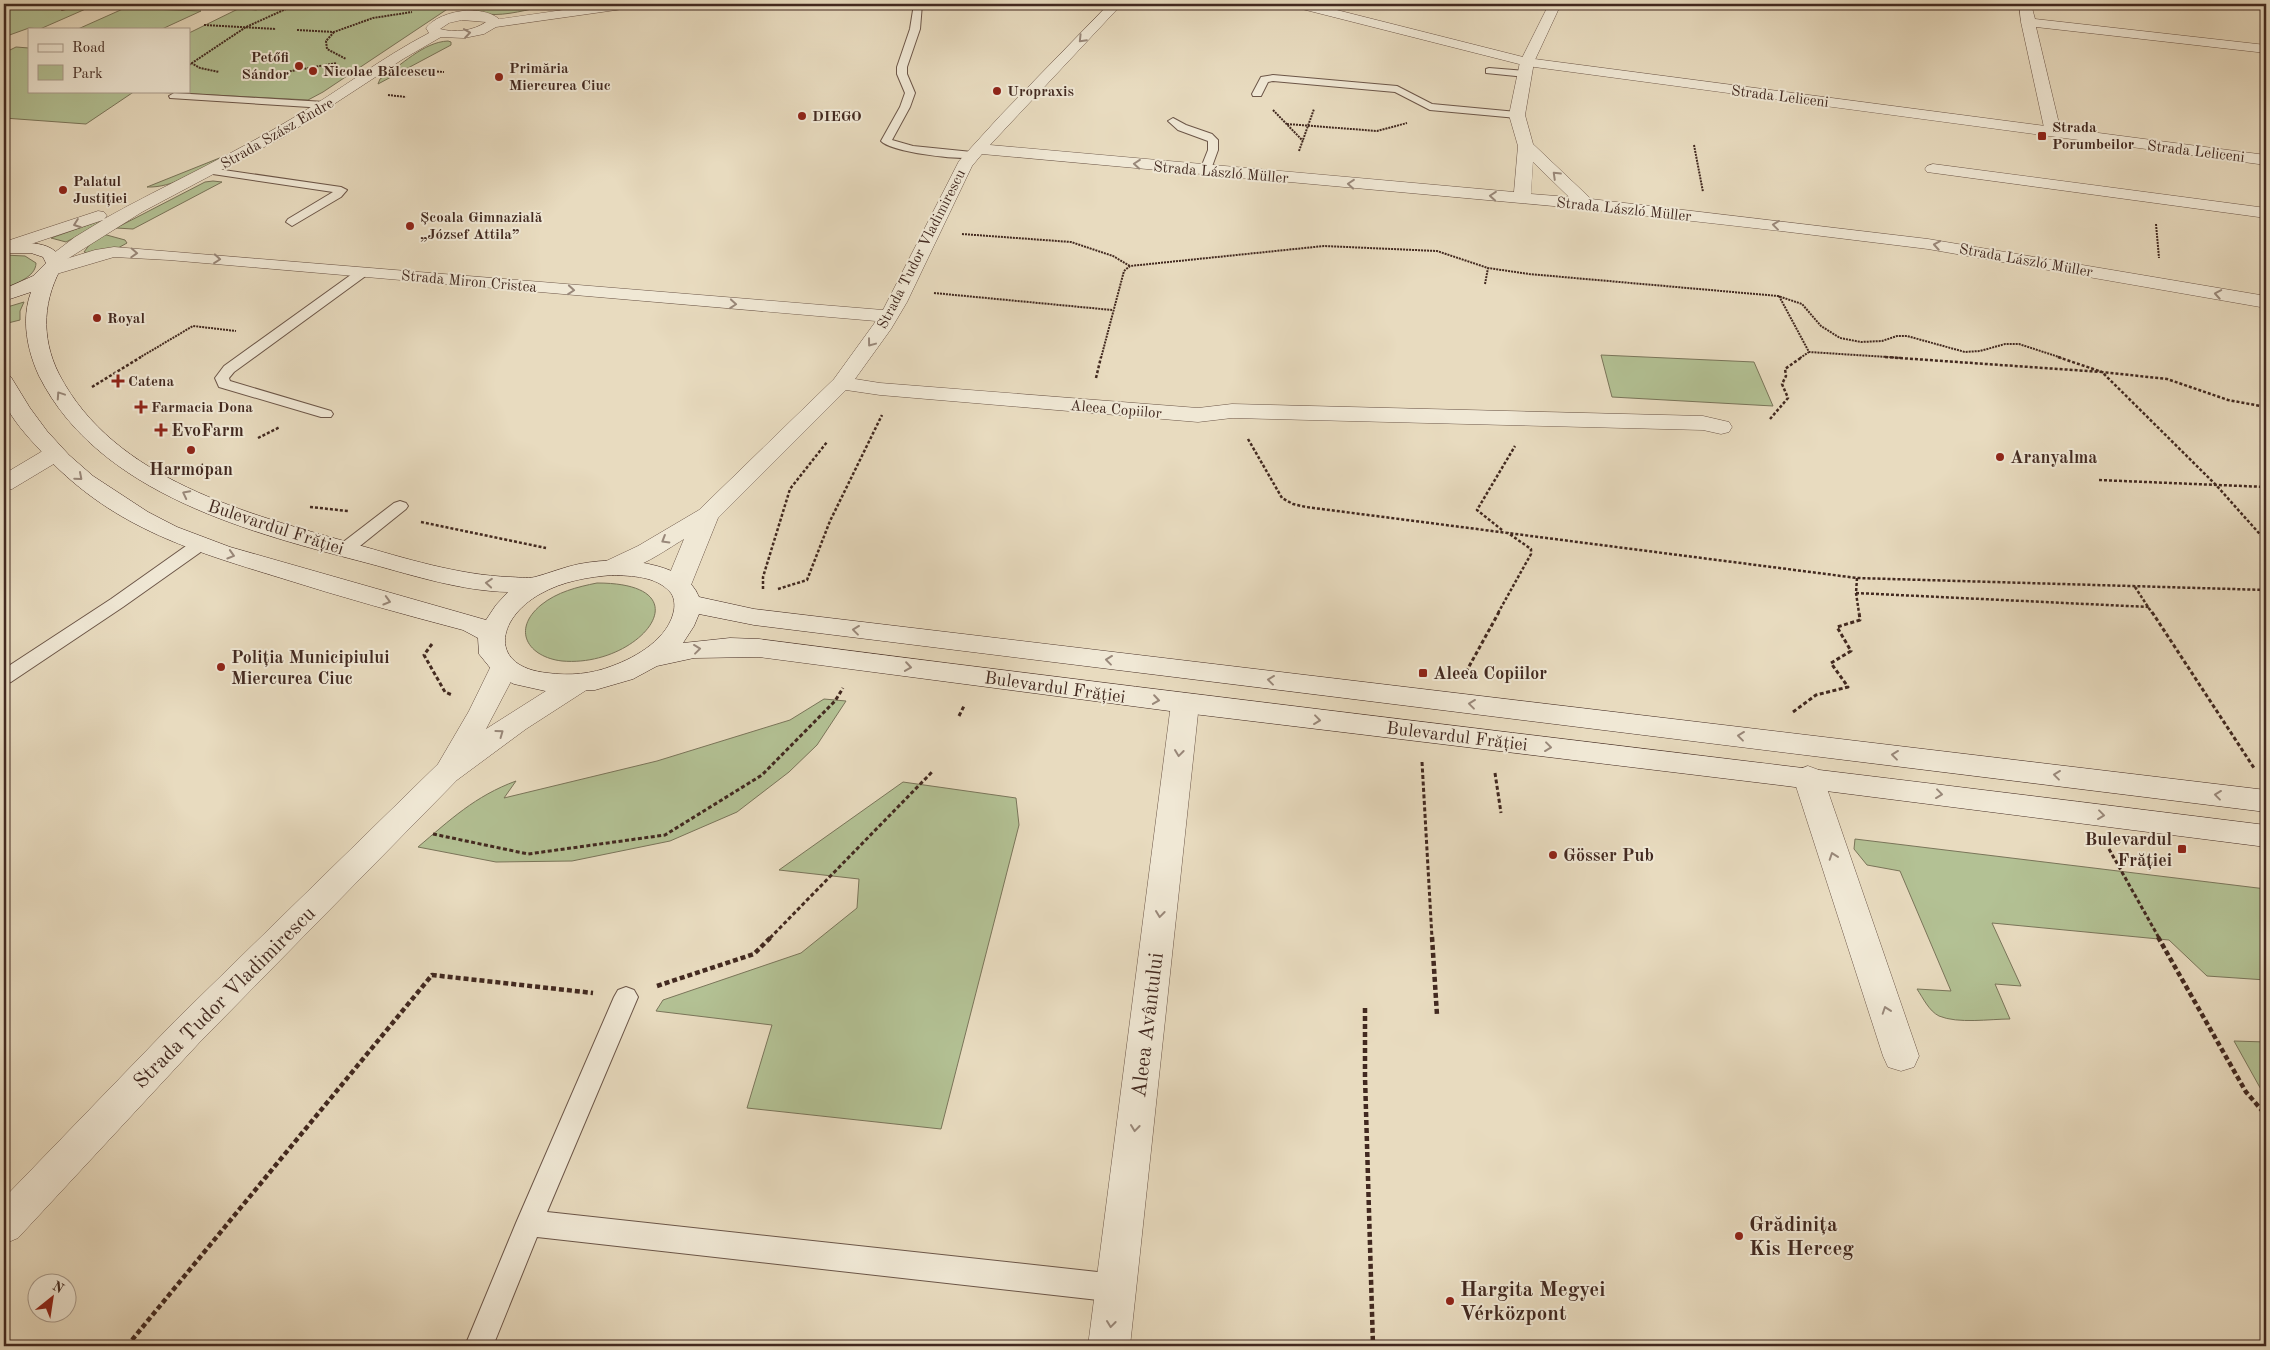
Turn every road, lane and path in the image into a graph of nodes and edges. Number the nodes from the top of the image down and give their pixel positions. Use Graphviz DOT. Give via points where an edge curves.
graph roads {
  1 [pos="298,4"];
  2 [pos="454,4"];
  3 [pos="559,4"];
  4 [pos="601,4"];
  5 [pos="630,4"];
  6 [pos="918,4"];
  7 [pos="1116,4"];
  8 [pos="1298,4"];
  9 [pos="1555,4"];
  10 [pos="2024,4"];
  11 [pos="616,6"];
  12 [pos="417,12"];
  13 [pos="457,17"];
  14 [pos="490,21"];
  15 [pos="2028,22"];
  16 [pos="204,25"];
  17 [pos="246,27"];
  18 [pos="276,29"];
  19 [pos="297,30"];
  20 [pos="334,32"];
  21 [pos="439,33"];
  22 [pos="2266,49"];
  23 [pos="190,64"];
  24 [pos="436,66"];
  25 [pos="1527,68"];
  26 [pos="1489,71"];
  27 [pos="444,72"];
  28 [pos="264,76"];
  29 [pos="394,90"];
  30 [pos="1257,94"];
  31 [pos="174,96"];
  32 [pos="406,97"];
  33 [pos="325,105"];
  34 [pos="1314,109"];
  35 [pos="1452,109"];
  36 [pos="1518,116"];
  37 [pos="1173,121"];
  38 [pos="1287,124"];
  39 [pos="1308,126"];
  40 [pos="2053,132"];
  41 [pos="1303,141"];
  42 [pos="1526,146"];
  43 [pos="1694,146"];
  44 [pos="975,152"];
  45 [pos="2266,160"];
  46 [pos="1933,169"];
  47 [pos="1206,170"];
  48 [pos="210,171"];
  49 [pos="1290,178"];
  50 [pos="188,182"];
  51 [pos="1522,198"];
  52 [pos="2154,198"];
  53 [pos="1586,204"];
  54 [pos="2266,213"];
  55 [pos="1708,217"];
  56 [pos="292,222"];
  57 [pos="932,232"];
  58 [pos="4,248"];
  59 [pos="1130,266"];
  60 [pos="52,267"];
  61 [pos="1488,268"];
  62 [pos="363,272"];
  63 [pos="2143,280"];
  64 [pos="1485,284"];
  65 [pos="903,290"];
  66 [pos="4,295"];
  67 [pos="1778,296"];
  68 [pos="2266,302"];
  69 [pos="1112,310"];
  70 [pos="889,316"];
  71 [pos="275,336"];
  72 [pos="1809,352"];
  73 [pos="2102,372"];
  74 [pos="4,381"];
  75 [pos="1095,381"];
  76 [pos="841,383"];
  77 [pos="66,403"];
  78 [pos="2266,407"];
  79 [pos="1232,411"];
  80 [pos="884,413"];
  81 [pos="326,414"];
  82 [pos="1531,419"];
  83 [pos="1770,419"];
  84 [pos="1721,427"];
  85 [pos="828,441"];
  86 [pos="54,454"];
  87 [pos="2099,480"];
  88 [pos="4,484"];
  89 [pos="2216,485"];
  90 [pos="2266,487"];
  91 [pos="400,506"];
  92 [pos="707,515"];
  93 [pos="1504,531"];
  94 [pos="2266,541"];
  95 [pos="199,544"];
  96 [pos="344,550"];
  97 [pos="613,567"];
  98 [pos="1857,578"];
  99 [pos="538,586"];
  100 [pos="2135,587"];
  101 [pos="2266,590"];
  102 [pos="1856,593"];
  103 [pos="682,594"];
  104 [pos="758,606"];
  105 [pos="2149,606"];
  106 [pos="448,618"];
  107 [pos="491,634"];
  108 [pos="649,659"];
  109 [pos="859,661"];
  110 [pos="504,668"];
  111 [pos="4,678"];
  112 [pos="578,683"];
  113 [pos="1449,701"];
  114 [pos="1185,704"];
  115 [pos="483,711"];
  116 [pos="1420,732"];
  117 [pos="1491,740"];
  118 [pos="1790,742"];
  119 [pos="2256,770"];
  120 [pos="447,772"];
  121 [pos="932,772"];
  122 [pos="1808,777"];
  123 [pos="2266,801"];
  124 [pos="1501,812"];
  125 [pos="2089,814"];
  126 [pos="427,832"];
  127 [pos="2266,836"];
  128 [pos="626,997"];
  129 [pos="1365,1008"];
  130 [pos="1437,1015"];
  131 [pos="1902,1056"];
  132 [pos="2266,1115"];
  133 [pos="529,1223"];
  134 [pos="4,1225"];
  135 [pos="1116,1288"];
  136 [pos="127,1346"];
  137 [pos="479,1346"];
  138 [pos="1109,1346"];
  139 [pos="1373,1346"];
  1 -- 17 [label="path"];
  2 -- 13 [label="street" via="453,11"];
  3 -- 14 [label="street"];
  4 -- 11 [label="street"];
  5 -- 11 [label="street"];
  6 -- 44 [label="lane" via="915,30 902,67 910,93 886,141 903,148"];
  7 -- 44 [label="street, Strada Tudor Vladimirescu, one-way"];
  8 -- 25 [label="street, Strada Leliceni"];
  9 -- 25 [label="street"];
  10 -- 15 [label="street"];
  11 -- 14 [label="street"];
  12 -- 20 [label="path" via="373,18"];
  13 -- 14 [label="street"];
  13 -- 21 [label="street" via="435,25 433,29"];
  21 -- 14 [label="street, one-way" via="470,33 486,28"];
  15 -- 22 [label="street"];
  15 -- 40 [label="street"];
  16 -- 17 [label="path"];
  17 -- 18 [label="path"];
  17 -- 23 [label="path"];
  19 -- 20 [label="path"];
  20 -- 28 [label="path" via="326,41 327,49 350,60"];
  21 -- 33 [label="street, Strada Szász Endre"];
  24 -- 27 [label="path" via="428,71"];
  25 -- 26 [label="lane"];
  25 -- 36 [label="street"];
  25 -- 40 [label="street, Strada Leliceni"];
  29 -- 32 [label="path" via="385,94"];
  30 -- 35 [label="lane" via="1264,79 1273,78 1397,89 1430,107"];
  30 -- 38 [label="path"];
  31 -- 33 [label="lane"];
  33 -- 48 [label="street, Strada Szász Endre"];
  34 -- 39 [label="path"];
  35 -- 36 [label="lane" via="1478,109"];
  35 -- 39 [label="path" via="1377,132"];
  36 -- 42 [label="street"];
  37 -- 47 [label="lane" via="1179,128 1213,140"];
  38 -- 39 [label="path"];
  38 -- 41 [label="path"];
  39 -- 41 [label="path"];
  40 -- 45 [label="street, Strada Leliceni"];
  41 -- 49 [label="path"];
  42 -- 51 [label="street"];
  53 -- 42 [label="street, one-way"];
  43 -- 55 [label="path"];
  47 -- 44 [label="street, Strada László Müller, one-way"];
  44 -- 57 [label="street, Strada Tudor Vladimirescu" via="965,164"];
  46 -- 52 [label="street"];
  47 -- 49 [label="street, Strada László Müller"];
  48 -- 50 [label="street, Strada Szász Endre"];
  48 -- 56 [label="lane" via="341,190"];
  51 -- 49 [label="street, Strada László Müller, one-way"];
  50 -- 58 [label="street, Strada Szász Endre, one-way" via="74,226"];
  50 -- 60 [label="street, Strada Szász Endre" via="76,244"];
  51 -- 53 [label="street, Strada László Müller"];
  52 -- 54 [label="street"];
  52 -- 63 [label="path" via="2160,269"];
  53 -- 55 [label="street, Strada László Müller"];
  63 -- 55 [label="street, Strada László Müller, one-way" via="1928,244"];
  57 -- 59 [label="path" via="1070,242 1114,256"];
  57 -- 65 [label="street, Strada Tudor Vladimirescu"];
  58 -- 60 [label="street" via="44,250 51,254"];
  59 -- 61 [label="path" via="1324,246 1438,251"];
  59 -- 69 [label="path" via="1124,271"];
  60 -- 62 [label="street, Strada Miron Cristea, one-way" via="114,252"];
  60 -- 66 [label="street" via="35,282"];
  77 -- 60 [label="street, Bulevardul Frăției, one-way" via="48,375 36,335 35,310"];
  61 -- 64 [label="path"];
  61 -- 67 [label="path"];
  62 -- 70 [label="street, Strada Miron Cristea, one-way"];
  62 -- 71 [label="lane"];
  68 -- 63 [label="street, Strada László Müller, one-way"];
  65 -- 69 [label="path"];
  65 -- 70 [label="street, Strada Tudor Vladimirescu"];
  67 -- 72 [label="path"];
  67 -- 73 [label="path" via="1802,304 1821,326 1840,338 1872,342 1907,336 1965,352 2019,344"];
  69 -- 75 [label="path"];
  70 -- 76 [label="street, Strada Tudor Vladimirescu, one-way"];
  71 -- 77 [label="path" via="193,326"];
  71 -- 81 [label="lane" via="228,369 222,378 224,384"];
  72 -- 73 [label="path"];
  72 -- 83 [label="path" via="1785,369 1782,384 1788,398"];
  73 -- 78 [label="path" via="2167,378 2228,400"];
  73 -- 89 [label="path"];
  74 -- 86 [label="street" via="16,405"];
  76 -- 79 [label="street, Aleea Copiilor" via="1198,415"];
  76 -- 92 [label="street, Strada Tudor Vladimirescu"];
  96 -- 77 [label="street, Bulevardul Frăției, one-way" via="246,521 164,483 88,431"];
  79 -- 82 [label="street, Aleea Copiilor"];
  79 -- 93 [label="path" via="1277,491 1293,504"];
  80 -- 104 [label="path" via="830,521 807,580"];
  82 -- 84 [label="street, Aleea Copiilor" via="1703,423"];
  82 -- 93 [label="path" via="1477,510"];
  85 -- 104 [label="path" via="790,489 763,577"];
  86 -- 88 [label="street"];
  86 -- 95 [label="street, one-way" via="84,482 134,514"];
  87 -- 89 [label="path"];
  89 -- 90 [label="path"];
  89 -- 94 [label="path"];
  91 -- 96 [label="lane"];
  92 -- 97 [label="street, Strada Tudor Vladimirescu, one-way"];
  92 -- 103 [label="street, Strada Tudor Vladimirescu" via="684,565"];
  93 -- 98 [label="path"];
  93 -- 113 [label="path" via="1531,549 1531,554"];
  95 -- 106 [label="street, one-way"];
  95 -- 111 [label="lane"];
  99 -- 96 [label="street, Bulevardul Frăției, one-way" via="484,583"];
  97 -- 99 [label="street" via="562,575"];
  97 -- 103 [label="street" via="660,575"];
  98 -- 100 [label="path"];
  98 -- 102 [label="path"];
  99 -- 107 [label="street" via="515,600 500,616"];
  100 -- 101 [label="path"];
  100 -- 105 [label="path"];
  102 -- 105 [label="path"];
  102 -- 118 [label="path" via="1860,620 1837,627 1851,651 1831,663 1848,687 1816,695 1784,720"];
  103 -- 104 [label="street, Bulevardul Frăției"];
  103 -- 108 [label="street" via="686,615 681,627 668,644"];
  113 -- 104 [label="street, Bulevardul Frăției, one-way"];
  105 -- 119 [label="path"];
  106 -- 107 [label="street" via="472,624"];
  106 -- 115 [label="path" via="424,655 445,692"];
  107 -- 110 [label="street" via="492,652"];
  108 -- 109 [label="street, Bulevardul Frăției, one-way" via="694,649 730,647"];
  108 -- 112 [label="street" via="603,679"];
  109 -- 114 [label="street, Bulevardul Frăției, one-way"];
  109 -- 126 [label="path" via="835,702 762,775 665,835 528,854"];
  110 -- 112 [label="street" via="523,678 549,683"];
  110 -- 115 [label="street, Strada Tudor Vladimirescu"];
  120 -- 112 [label="street, Strada Tudor Vladimirescu, one-way" via="516,722"];
  118 -- 113 [label="street, Bulevardul Frăției, one-way"];
  114 -- 116 [label="street, Bulevardul Frăției, one-way"];
  114 -- 135 [label="street, Aleea Avântului, one-way"];
  115 -- 120 [label="street, Strada Tudor Vladimirescu"];
  116 -- 117 [label="street, Bulevardul Frăției"];
  116 -- 130 [label="path"];
  117 -- 122 [label="street, Bulevardul Frăției, one-way"];
  117 -- 124 [label="path"];
  123 -- 118 [label="street, Bulevardul Frăției, one-way"];
  120 -- 134 [label="street, Strada Tudor Vladimirescu" via="187,1032"];
  121 -- 128 [label="path" via="754,954"];
  122 -- 125 [label="street, Bulevardul Frăției, one-way"];
  131 -- 122 [label="street, one-way"];
  125 -- 127 [label="street, Bulevardul Frăției, one-way"];
  125 -- 132 [label="path" via="2246,1092"];
  128 -- 133 [label="lane"];
  128 -- 136 [label="path" via="432,975"];
  129 -- 139 [label="path"];
  133 -- 135 [label="lane"];
  133 -- 137 [label="lane"];
  135 -- 138 [label="street, Aleea Avântului, one-way"];
}
